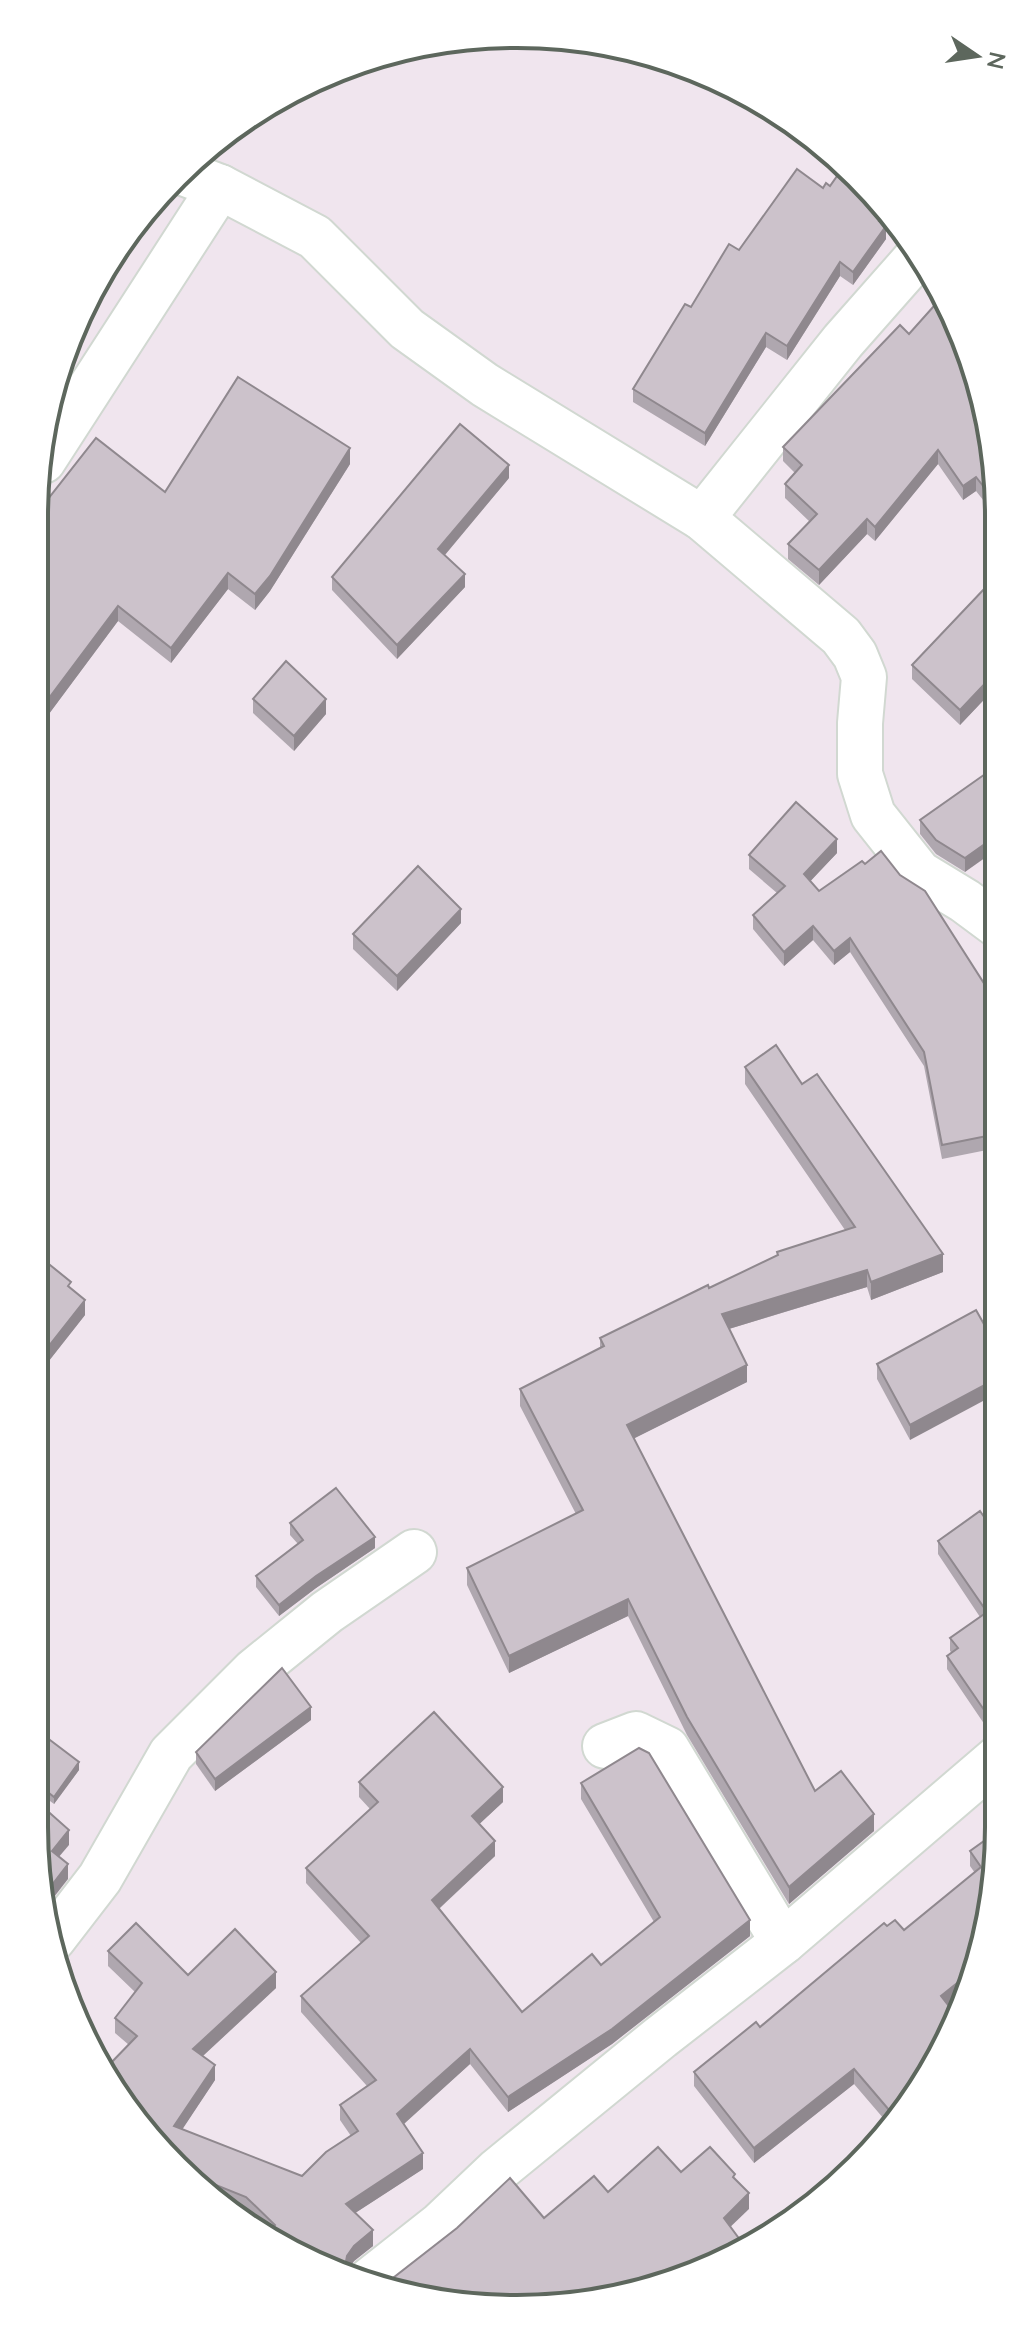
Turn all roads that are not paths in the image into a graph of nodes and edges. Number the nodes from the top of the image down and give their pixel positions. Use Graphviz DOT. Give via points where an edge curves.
graph roads {
  1 [pos="203,180"];
  2 [pos="911,264"];
  3 [pos="54,441"];
  4 [pos="702,518"];
  5 [pos="985,916"];
  6 [pos="414,1552"];
  7 [pos="605,1746"];
  8 [pos="985,1769"];
  9 [pos="60,1930"];
  10 [pos="783,1942"];
  11 [pos="378,2274"];
  1 -- 3 [label="street"];
  1 -- 4 [label="street" via="315,237 407,329 485,385"];
  2 -- 4 [label="street"];
  4 -- 5 [label="street" via="841,636 855,655 864,677 860,774 873,815 919,873"];
  6 -- 9 [label="street" via="254,1671 171,1754 100,1878"];
  7 -- 10 [label="street" via="636,1734 667,1749"];
  8 -- 10 [label="street"];
  10 -- 11 [label="street" via="509,2160"];
}
